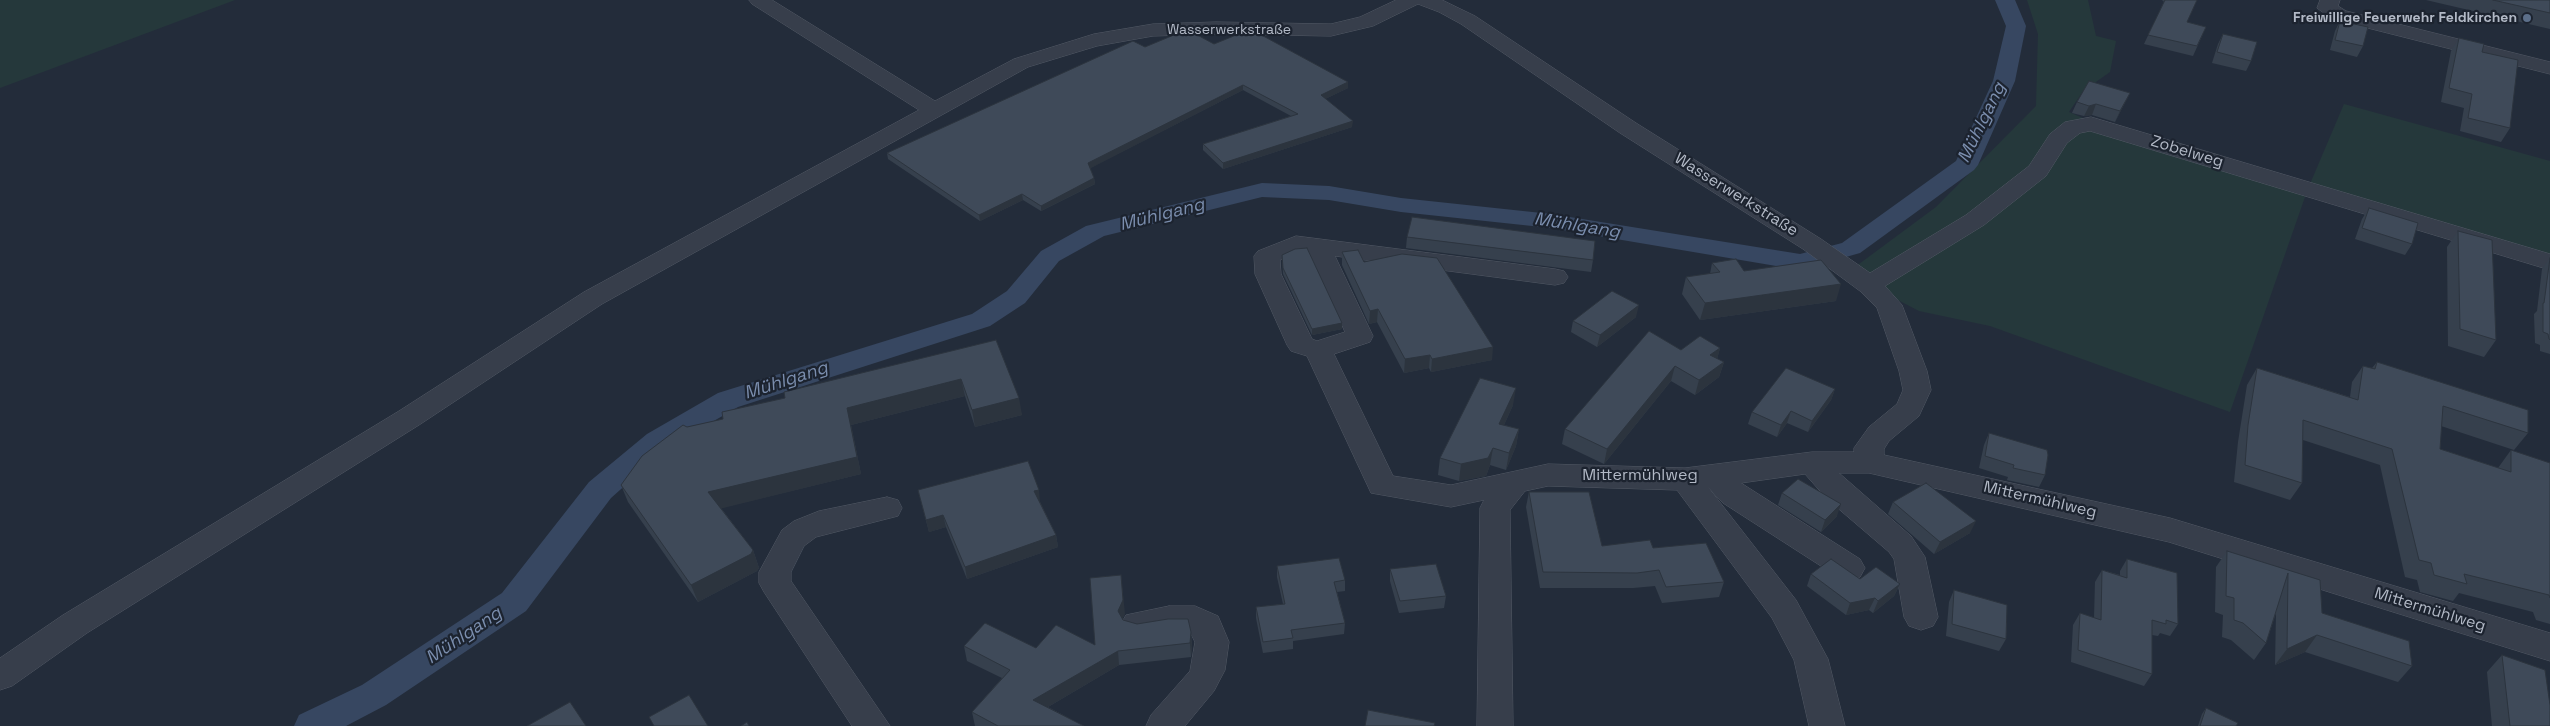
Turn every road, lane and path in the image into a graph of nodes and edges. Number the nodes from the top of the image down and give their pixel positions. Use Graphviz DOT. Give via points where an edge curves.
graph roads {
  1 [pos="759,0"];
  2 [pos="1412,0"];
  3 [pos="1424,0"];
  4 [pos="2330,0"];
  5 [pos="2550,68"];
  6 [pos="935,111"];
  7 [pos="1318,245"];
  8 [pos="2550,262"];
  9 [pos="1555,277"];
  10 [pos="1869,285"];
  11 [pos="1318,350"];
  12 [pos="1869,462"];
  13 [pos="1812,463"];
  14 [pos="1700,477"];
  15 [pos="1515,482"];
  16 [pos="887,508"];
  17 [pos="1849,568"];
  18 [pos="1921,617"];
  19 [pos="1138,624"];
  20 [pos="2550,647"];
  21 [pos="0,676"];
  22 [pos="872,726"];
  23 [pos="1164,726"];
  24 [pos="1495,726"];
  25 [pos="1827,726"];
  1 -- 6 [label="street"];
  2 -- 6 [label="street, Wasserwerkstraße" via="1366,22 1331,30 1196,28 1153,30 1094,40 1021,63"];
  3 -- 10 [label="street, Wasserwerkstraße" via="1468,20 1628,128 1812,244"];
  4 -- 5 [label="street" via="2327,8 2345,17"];
  6 -- 21 [label="street, Wasserwerkstraße" via="594,298 409,418 75,624"];
  7 -- 9 [label="street"];
  7 -- 11 [label="street" via="1360,336"];
  7 -- 11 [label="street" via="1296,243 1267,256 1268,274 1301,345"];
  8 -- 10 [label="street, Zobelweg" via="2091,124 2073,127 2058,139 2038,172 1975,220"];
  10 -- 12 [label="street, Wasserwerkstraße" via="1889,305 1917,390 1909,408 1879,434 1869,448"];
  11 -- 15 [label="street, Mittermühlweg" via="1382,485 1451,496"];
  12 -- 13 [label="street, Mittermühlweg"];
  12 -- 20 [label="street, Mittermühlweg" via="2170,530"];
  13 -- 14 [label="street, Mittermühlweg"];
  13 -- 18 [label="street" via="1838,491 1900,544 1909,557"];
  14 -- 15 [label="street, Mittermühlweg" via="1548,475"];
  14 -- 17 [label="street"];
  14 -- 25 [label="street" via="1784,609 1811,659"];
  15 -- 24 [label="street" via="1495,508"];
  16 -- 22 [label="street" via="804,529 793,538 775,572 775,583"];
  19 -- 23 [label="street" via="1195,619 1206,625 1212,642 1208,670 1202,681"];
}
